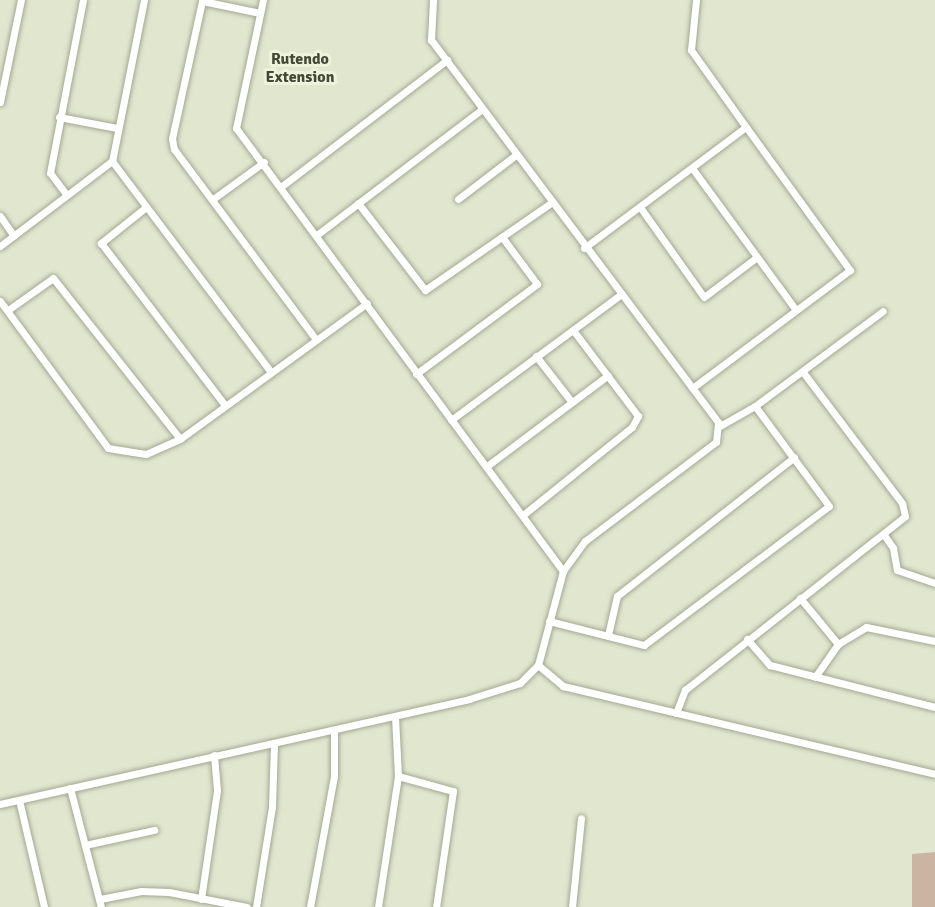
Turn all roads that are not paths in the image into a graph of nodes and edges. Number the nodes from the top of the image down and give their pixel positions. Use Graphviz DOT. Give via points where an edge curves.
graph roads {
  1 [pos="21,0"];
  2 [pos="84,0"];
  3 [pos="144,0"];
  4 [pos="263,0"];
  5 [pos="433,0"];
  6 [pos="696,0"];
  7 [pos="260,13"];
  8 [pos="447,60"];
  9 [pos="0,102"];
  10 [pos="482,109"];
  11 [pos="59,117"];
  12 [pos="746,127"];
  13 [pos="117,128"];
  14 [pos="517,154"];
  15 [pos="112,161"];
  16 [pos="264,162"];
  17 [pos="692,168"];
  18 [pos="282,186"];
  19 [pos="66,194"];
  20 [pos="213,199"];
  21 [pos="458,199"];
  22 [pos="552,202"];
  23 [pos="358,203"];
  24 [pos="146,207"];
  25 [pos="640,207"];
  26 [pos="0,216"];
  27 [pos="318,234"];
  28 [pos="14,236"];
  29 [pos="502,237"];
  30 [pos="0,246"];
  31 [pos="584,248"];
  32 [pos="757,257"];
  33 [pos="620,295"];
  34 [pos="0,301"];
  35 [pos="367,303"];
  36 [pos="8,310"];
  37 [pos="796,310"];
  38 [pos="883,311"];
  39 [pos="573,330"];
  40 [pos="315,338"];
  41 [pos="536,356"];
  42 [pos="270,371"];
  43 [pos="803,372"];
  44 [pos="416,374"];
  45 [pos="608,375"];
  46 [pos="692,388"];
  47 [pos="571,401"];
  48 [pos="224,404"];
  49 [pos="755,406"];
  50 [pos="451,420"];
  51 [pos="718,427"];
  52 [pos="180,439"];
  53 [pos="795,457"];
  54 [pos="487,466"];
  55 [pos="523,515"];
  56 [pos="884,535"];
  57 [pos="563,571"];
  58 [pos="935,582"];
  59 [pos="800,598"];
  60 [pos="549,621"];
  61 [pos="608,635"];
  62 [pos="747,639"];
  63 [pos="935,641"];
  64 [pos="838,644"];
  65 [pos="538,665"];
  66 [pos="815,677"];
  67 [pos="935,706"];
  68 [pos="676,713"];
  69 [pos="395,716"];
  70 [pos="334,730"];
  71 [pos="274,743"];
  72 [pos="214,755"];
  73 [pos="935,774"];
  74 [pos="398,776"];
  75 [pos="70,788"];
  76 [pos="19,800"];
  77 [pos="0,804"];
  78 [pos="581,818"];
  79 [pos="154,830"];
  80 [pos="85,845"];
  81 [pos="201,899"];
  82 [pos="100,903"];
  83 [pos="44,907"];
  84 [pos="247,907"];
  85 [pos="256,907"];
  86 [pos="310,907"];
  87 [pos="378,907"];
  88 [pos="436,907"];
  89 [pos="572,907"];
  1 -- 9 [label="street"];
  2 -- 11 [label="street"];
  3 -- 13 [label="street"];
  4 -- 7 [label="street"];
  5 -- 8 [label="street" via="431,40"];
  6 -- 12 [label="street" via="691,50"];
  7 -- 16 [label="street" via="236,128"];
  7 -- 20 [label="street" via="202,1 172,139 174,149"];
  8 -- 10 [label="street"];
  8 -- 18 [label="street"];
  10 -- 14 [label="street"];
  10 -- 23 [label="street"];
  11 -- 13 [label="street"];
  11 -- 19 [label="street" via="50,173"];
  12 -- 17 [label="street"];
  12 -- 37 [label="street" via="850,270"];
  13 -- 15 [label="street"];
  14 -- 21 [label="street"];
  14 -- 22 [label="street"];
  15 -- 19 [label="street"];
  15 -- 24 [label="street"];
  16 -- 18 [label="street"];
  16 -- 20 [label="street"];
  17 -- 25 [label="street"];
  17 -- 32 [label="street"];
  18 -- 27 [label="street"];
  19 -- 28 [label="street"];
  20 -- 40 [label="street"];
  22 -- 29 [label="street"];
  22 -- 31 [label="street"];
  23 -- 27 [label="street"];
  23 -- 29 [label="street" via="425,290"];
  24 -- 42 [label="street"];
  24 -- 48 [label="street" via="101,243"];
  25 -- 31 [label="street"];
  25 -- 32 [label="street" via="704,297"];
  26 -- 28 [label="street"];
  27 -- 35 [label="street"];
  28 -- 30 [label="street"];
  29 -- 44 [label="street" via="537,284"];
  31 -- 33 [label="street"];
  32 -- 37 [label="street"];
  33 -- 39 [label="street"];
  33 -- 46 [label="street"];
  34 -- 36 [label="street"];
  35 -- 40 [label="street"];
  35 -- 44 [label="street"];
  36 -- 52 [label="street" via="108,448 146,454"];
  36 -- 52 [label="street" via="53,278"];
  37 -- 46 [label="street"];
  38 -- 43 [label="street"];
  39 -- 41 [label="street"];
  39 -- 45 [label="street"];
  40 -- 42 [label="street"];
  41 -- 47 [label="street"];
  41 -- 50 [label="street"];
  42 -- 48 [label="street"];
  43 -- 49 [label="street"];
  43 -- 56 [label="street" via="902,503 905,516"];
  44 -- 50 [label="street"];
  45 -- 47 [label="street"];
  45 -- 55 [label="street" via="638,416 632,427"];
  46 -- 51 [label="street"];
  47 -- 54 [label="street"];
  48 -- 52 [label="street"];
  49 -- 51 [label="street"];
  49 -- 53 [label="street"];
  50 -- 54 [label="street"];
  51 -- 57 [label="street" via="716,442 585,541"];
  53 -- 61 [label="street" via="617,596"];
  53 -- 61 [label="street" via="830,506 644,645"];
  54 -- 55 [label="street"];
  55 -- 57 [label="street"];
  56 -- 58 [label="street" via="894,548 897,570"];
  56 -- 59 [label="street"];
  57 -- 60 [label="street"];
  59 -- 62 [label="street"];
  59 -- 64 [label="street"];
  60 -- 61 [label="street"];
  60 -- 65 [label="street"];
  62 -- 66 [label="street" via="770,665"];
  62 -- 68 [label="street" via="685,690"];
  63 -- 64 [label="street" via="866,627"];
  64 -- 66 [label="street"];
  65 -- 68 [label="street" via="563,686"];
  65 -- 69 [label="street" via="520,683"];
  66 -- 67 [label="street"];
  68 -- 73 [label="street"];
  69 -- 70 [label="street"];
  69 -- 74 [label="street"];
  70 -- 71 [label="street"];
  70 -- 86 [label="street" via="334,776"];
  71 -- 72 [label="street"];
  71 -- 85 [label="street" via="272,807"];
  72 -- 75 [label="street"];
  72 -- 81 [label="street" via="217,790"];
  74 -- 87 [label="street"];
  74 -- 88 [label="street" via="453,791"];
  75 -- 76 [label="street"];
  75 -- 80 [label="street"];
  76 -- 77 [label="street"];
  76 -- 83 [label="street"];
  78 -- 89 [label="street"];
  79 -- 80 [label="street"];
  80 -- 82 [label="street"];
  81 -- 82 [label="street" via="141,891"];
  81 -- 84 [label="street"];
}
